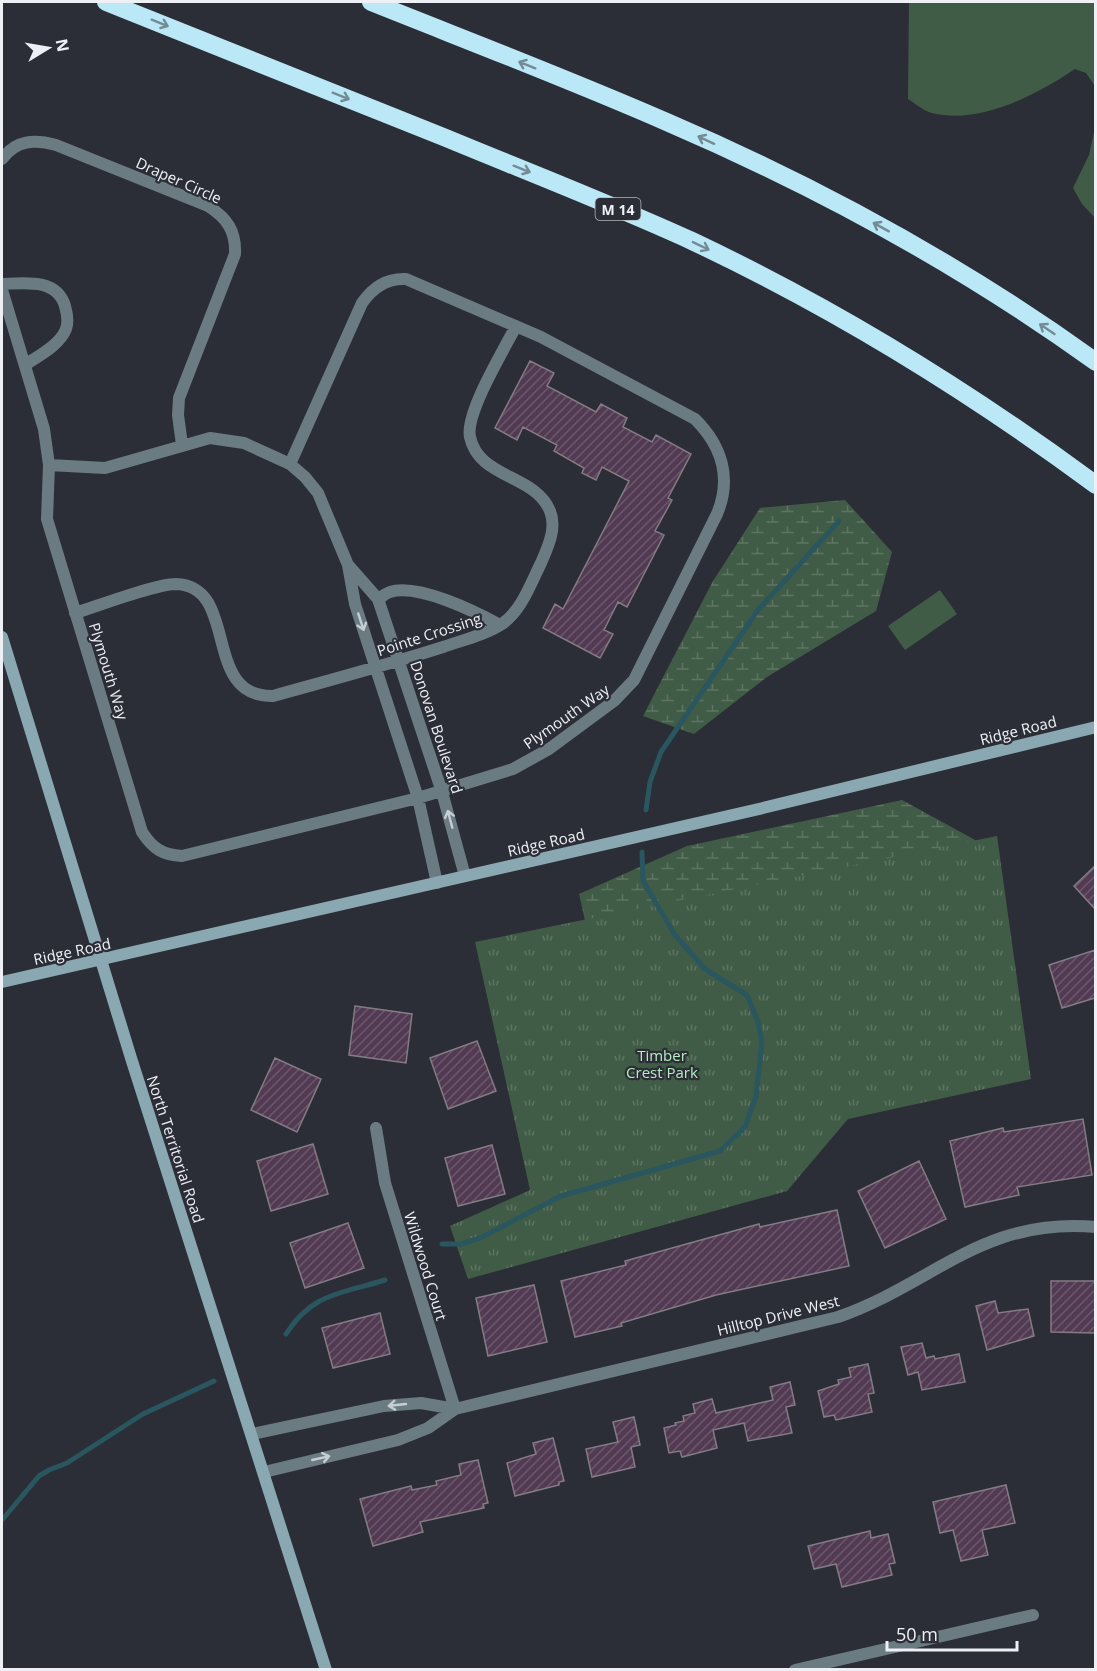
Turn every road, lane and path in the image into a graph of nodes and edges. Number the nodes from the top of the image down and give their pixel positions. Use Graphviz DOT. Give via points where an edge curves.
graph roads {
  1 [pos="106,2"];
  2 [pos="371,2"];
  3 [pos="2,159"];
  4 [pos="2,284"];
  5 [pos="2,290"];
  6 [pos="516,326"];
  7 [pos="1095,362"];
  8 [pos="25,365"];
  9 [pos="182,445"];
  10 [pos="290,464"];
  11 [pos="49,465"];
  12 [pos="1095,485"];
  13 [pos="348,565"];
  14 [pos="378,599"];
  15 [pos="75,613"];
  16 [pos="500,625"];
  17 [pos="2,637"];
  18 [pos="400,661"];
  19 [pos="376,668"];
  20 [pos="1095,727"];
  21 [pos="442,792"];
  22 [pos="418,798"];
  23 [pos="465,876"];
  24 [pos="437,884"];
  25 [pos="102,960"];
  26 [pos="2,982"];
  27 [pos="376,1128"];
  28 [pos="1095,1227"];
  29 [pos="455,1409"];
  30 [pos="252,1434"];
  31 [pos="264,1472"];
  32 [pos="1033,1615"];
  33 [pos="326,1670"];
  34 [pos="795,1670"];
  1 -- 12 [label="highway, M 14, one-way" via="601,201 693,242 793,292 916,363"];
  7 -- 2 [label="highway, one-way" via="934,257 803,186 670,123"];
  3 -- 9 [label="street, Draper Circle" via="23,142 56,145 208,206 228,223 235,254 179,398"];
  4 -- 8 [label="street" via="34,282 50,287 63,298 68,316 66,330"];
  5 -- 8 [label="street"];
  6 -- 10 [label="street, Plymouth Way" via="406,279 378,285 362,303"];
  6 -- 16 [label="street, Pointe Crossing" via="471,416 469,435 484,462 532,489 546,502 552,536 521,603"];
  6 -- 21 [label="street, Plymouth Way" via="695,419 720,452 724,492 717,514 625,693 549,749 513,769"];
  8 -- 11 [label="street" via="44,429"];
  9 -- 10 [label="street, Donovan Boulevard" via="210,438 231,439"];
  9 -- 11 [label="street, Donovan Boulevard" via="105,468"];
  10 -- 13 [label="street, Donovan Boulevard" via="318,493"];
  11 -- 15 [label="street, Plymouth Way" via="47,519"];
  13 -- 14 [label="street, Donovan Boulevard"];
  13 -- 19 [label="street, Donovan Boulevard, one-way" via="355,604"];
  14 -- 16 [label="street" via="406,590 469,608"];
  14 -- 18 [label="street, Donovan Boulevard"];
  15 -- 19 [label="street, Pointe Crossing" via="165,585 184,585 196,590 212,610 233,676 241,687 261,696"];
  15 -- 22 [label="street, Plymouth Way" via="142,832 160,852 182,856"];
  16 -- 18 [label="street, Pointe Crossing"];
  17 -- 25 [label="street, North Territorial Road"];
  18 -- 19 [label="street, Pointe Crossing"];
  18 -- 21 [label="street, Donovan Boulevard"];
  19 -- 22 [label="street, Donovan Boulevard"];
  20 -- 23 [label="street, Ridge Road"];
  21 -- 22 [label="street, Plymouth Way"];
  23 -- 21 [label="street, Donovan Boulevard, one-way"];
  22 -- 24 [label="street, Donovan Boulevard"];
  23 -- 24 [label="street, Ridge Road"];
  24 -- 25 [label="street, Ridge Road"];
  25 -- 26 [label="street, Ridge Road"];
  25 -- 30 [label="street, North Territorial Road"];
  27 -- 29 [label="street, Wildwood Court" via="385,1183"];
  28 -- 29 [label="street, Hilltop Drive West" via="1057,1226 1001,1236 962,1253 885,1298 838,1317"];
  29 -- 30 [label="street, Hilltop Drive West, one-way" via="421,1402 384,1406"];
  31 -- 29 [label="street, Hilltop Drive West, one-way" via="398,1440 428,1428"];
  30 -- 31 [label="street, North Territorial Road"];
  31 -- 33 [label="street, North Territorial Road"];
  32 -- 34 [label="street"];
}
